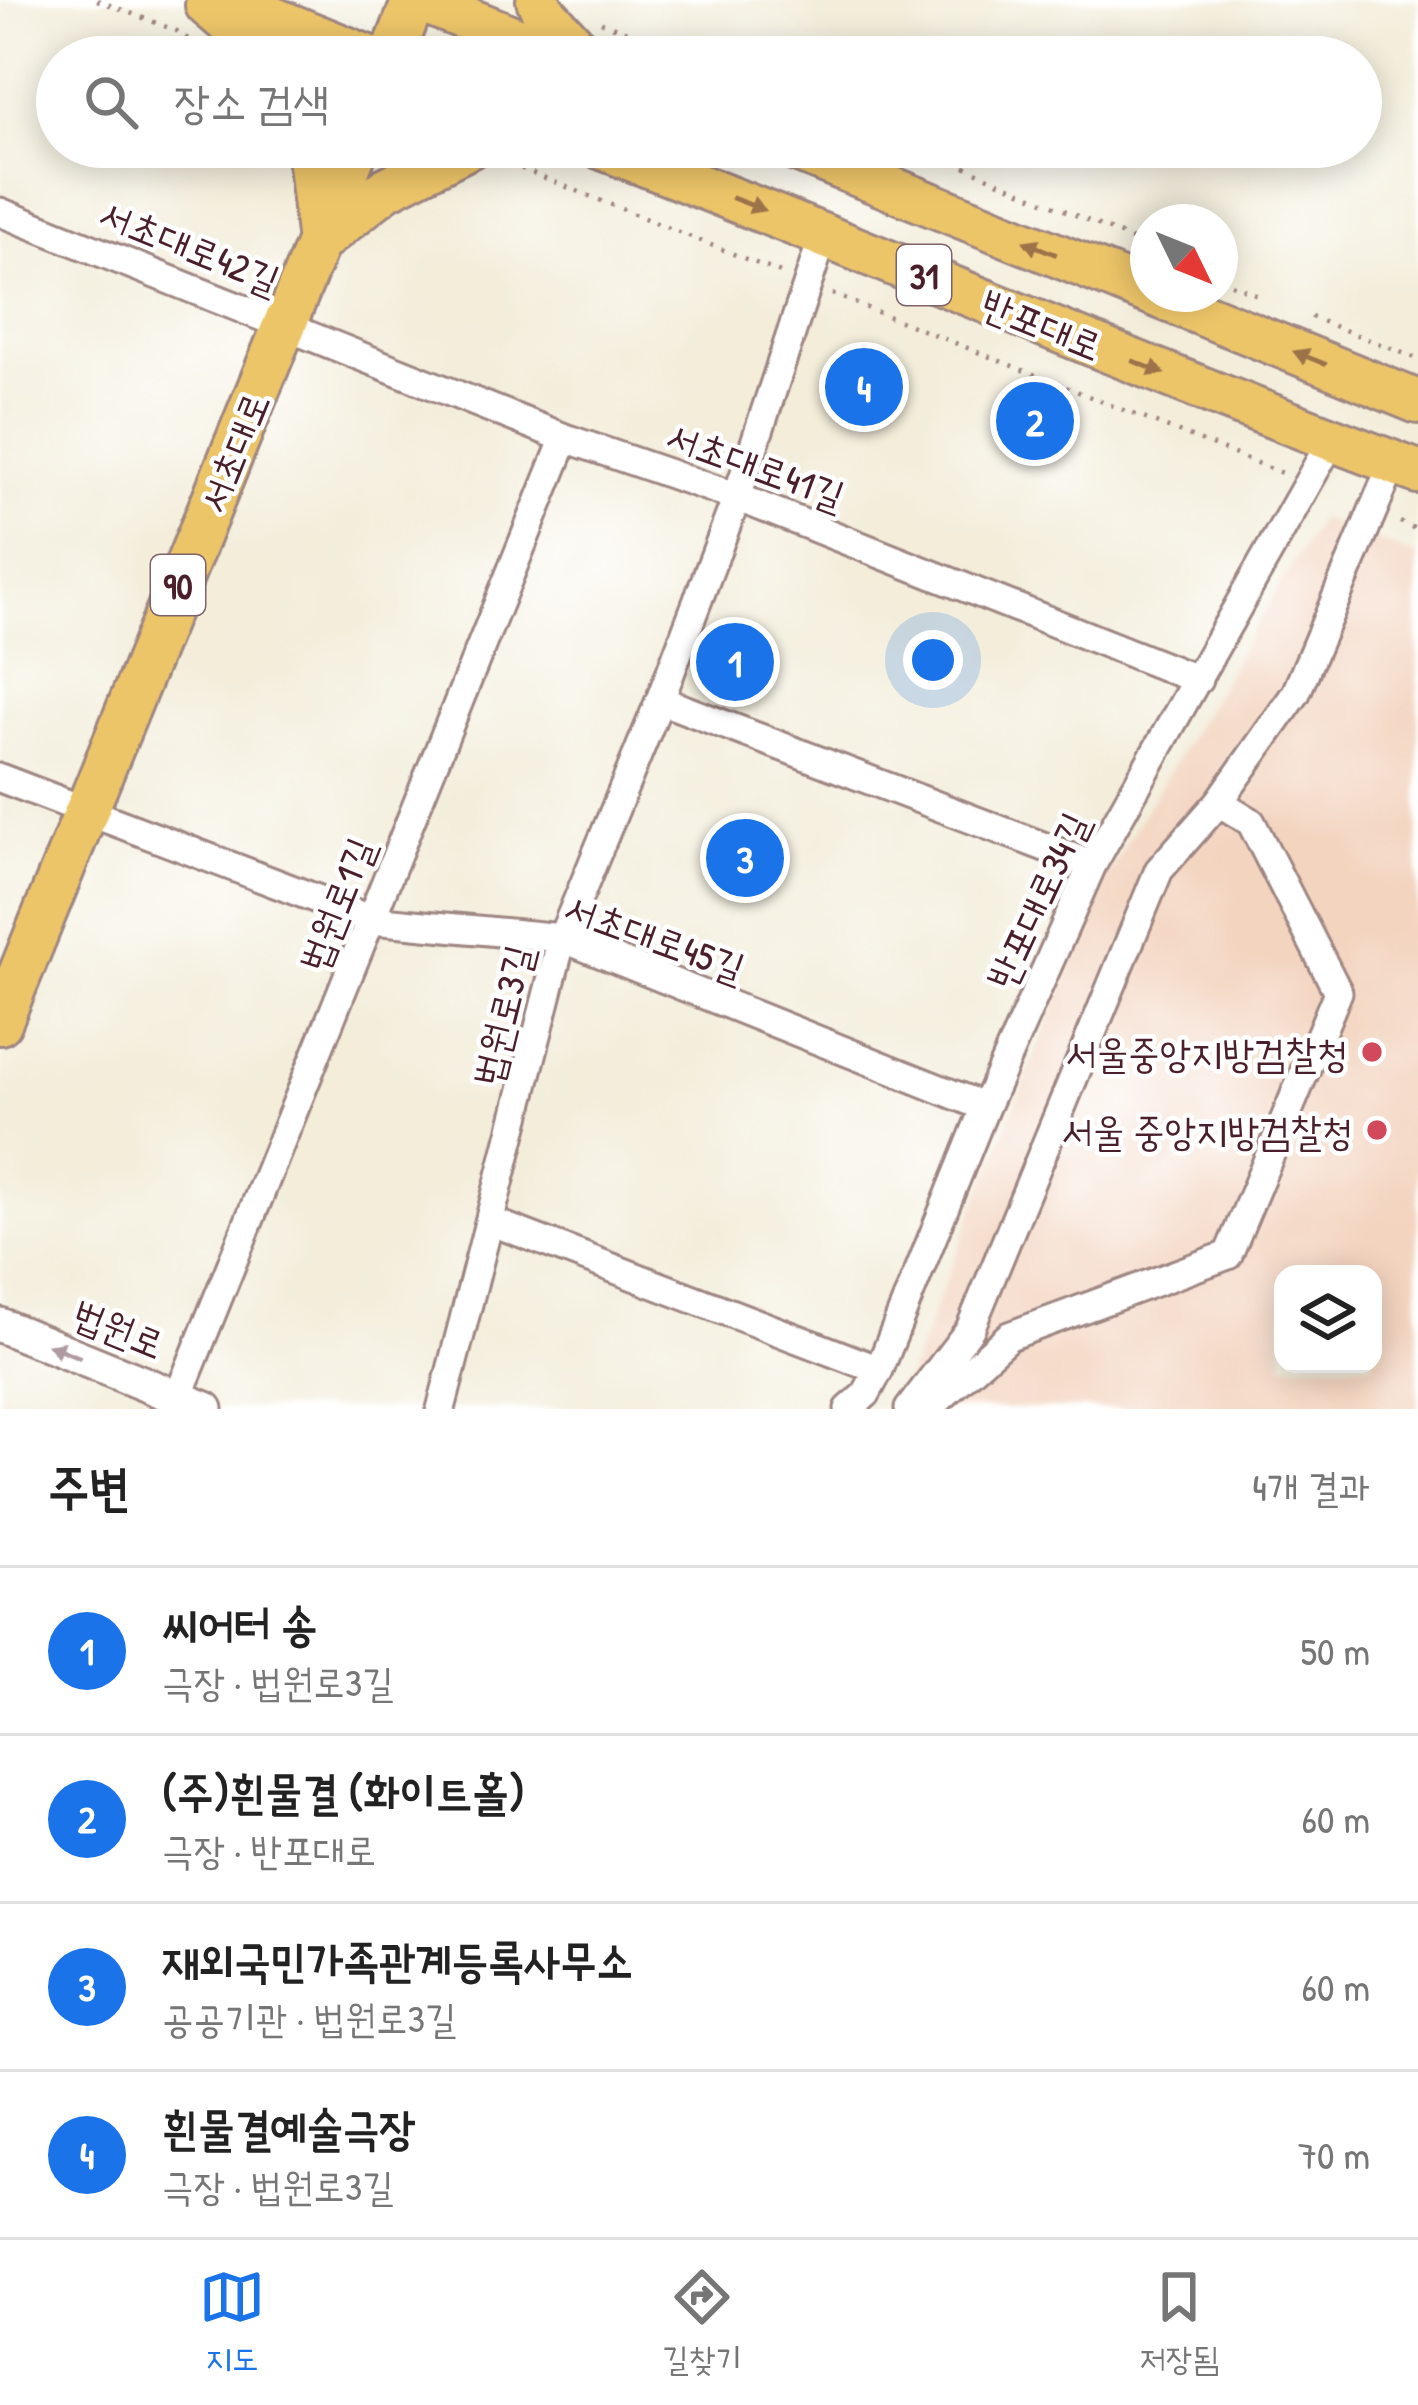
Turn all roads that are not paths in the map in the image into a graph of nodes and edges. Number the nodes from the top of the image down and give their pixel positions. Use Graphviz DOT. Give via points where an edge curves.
graph roads {
  1 [pos="202,0"];
  2 [pos="227,0"];
  3 [pos="417,0"];
  4 [pos="538,0"];
  5 [pos="244,36"];
  6 [pos="316,36"];
  7 [pos="401,36"];
  8 [pos="509,36"];
  9 [pos="587,36"];
  10 [pos="310,168"];
  11 [pos="349,168"];
  12 [pos="428,168"];
  13 [pos="654,168"];
  14 [pos="841,168"];
  15 [pos="1,216"];
  16 [pos="824,234"];
  17 [pos="319,241"];
  18 [pos="1130,285"];
  19 [pos="1198,312"];
  20 [pos="285,326"];
  21 [pos="1418,402"];
  22 [pos="566,438"];
  23 [pos="1331,440"];
  24 [pos="1406,468"];
  25 [pos="737,497"];
  26 [pos="1198,680"];
  27 [pos="661,700"];
  28 [pos="0,778"];
  29 [pos="1219,802"];
  30 [pos="85,812"];
  31 [pos="1092,865"];
  32 [pos="371,920"];
  33 [pos="562,938"];
  34 [pos="0,1023"];
  35 [pos="985,1107"];
  36 [pos="490,1221"];
  37 [pos="0,1325"];
  38 [pos="879,1370"];
  39 [pos="192,1403"];
  40 [pos="441,1409"];
  41 [pos="849,1409"];
  42 [pos="908,1409"];
  43 [pos="928,1409"];
  1 -- 5 [label="main road"];
  2 -- 6 [label="main road"];
  3 -- 7 [label="main road"];
  3 -- 8 [label="main road"];
  4 -- 9 [label="main road"];
  10 -- 17 [label="main road"];
  11 -- 17 [label="main road, 서초대로 / 90"];
  12 -- 17 [label="main road"];
  13 -- 16 [label="main road, 반포대로 / 31, one-way"];
  18 -- 14 [label="main road, 반포대로 / 31, one-way"];
  15 -- 20 [label="street, 서초대로42길"];
  16 -- 23 [label="main road, 반포대로 / 31, one-way"];
  16 -- 25 [label="street, 법원로3길"];
  17 -- 20 [label="main road, 서초대로 / 90"];
  21 -- 19 [label="main road, 반포대로 / 31, one-way"];
  20 -- 22 [label="street, 서초대로41길"];
  20 -- 30 [label="main road, 서초대로 / 90"];
  22 -- 25 [label="street, 서초대로41길"];
  22 -- 32 [label="street, 법원로1길"];
  23 -- 24 [label="main road, 반포대로 / 31"];
  23 -- 26 [label="street, 반포대로34길"];
  24 -- 29 [label="street" via="1373,511 1296,693"];
  25 -- 26 [label="street, 서초대로41길"];
  25 -- 27 [label="street, 법원로3길"];
  26 -- 31 [label="street, 반포대로34길"];
  27 -- 31 [label="street"];
  27 -- 33 [label="street, 법원로3길"];
  28 -- 30 [label="street, 서초대로45길"];
  29 -- 42 [label="street" via="1159,870 970,1329"];
  29 -- 43 [label="street" via="1251,822 1338,992 1228,1255 1010,1336"];
  30 -- 32 [label="street, 서초대로45길"];
  30 -- 34 [label="main road, 서초대로 / 90"];
  31 -- 35 [label="street, 반포대로34길"];
  32 -- 33 [label="street, 서초대로45길"];
  32 -- 39 [label="street, 법원로1길"];
  33 -- 35 [label="street, 서초대로45길"];
  33 -- 36 [label="street, 법원로3길"];
  35 -- 38 [label="street, 반포대로34길"];
  36 -- 38 [label="street"];
  36 -- 40 [label="street, 법원로3길"];
  39 -- 37 [label="street, 법원로, one-way"];
  38 -- 41 [label="street, 반포대로34길"];
}
